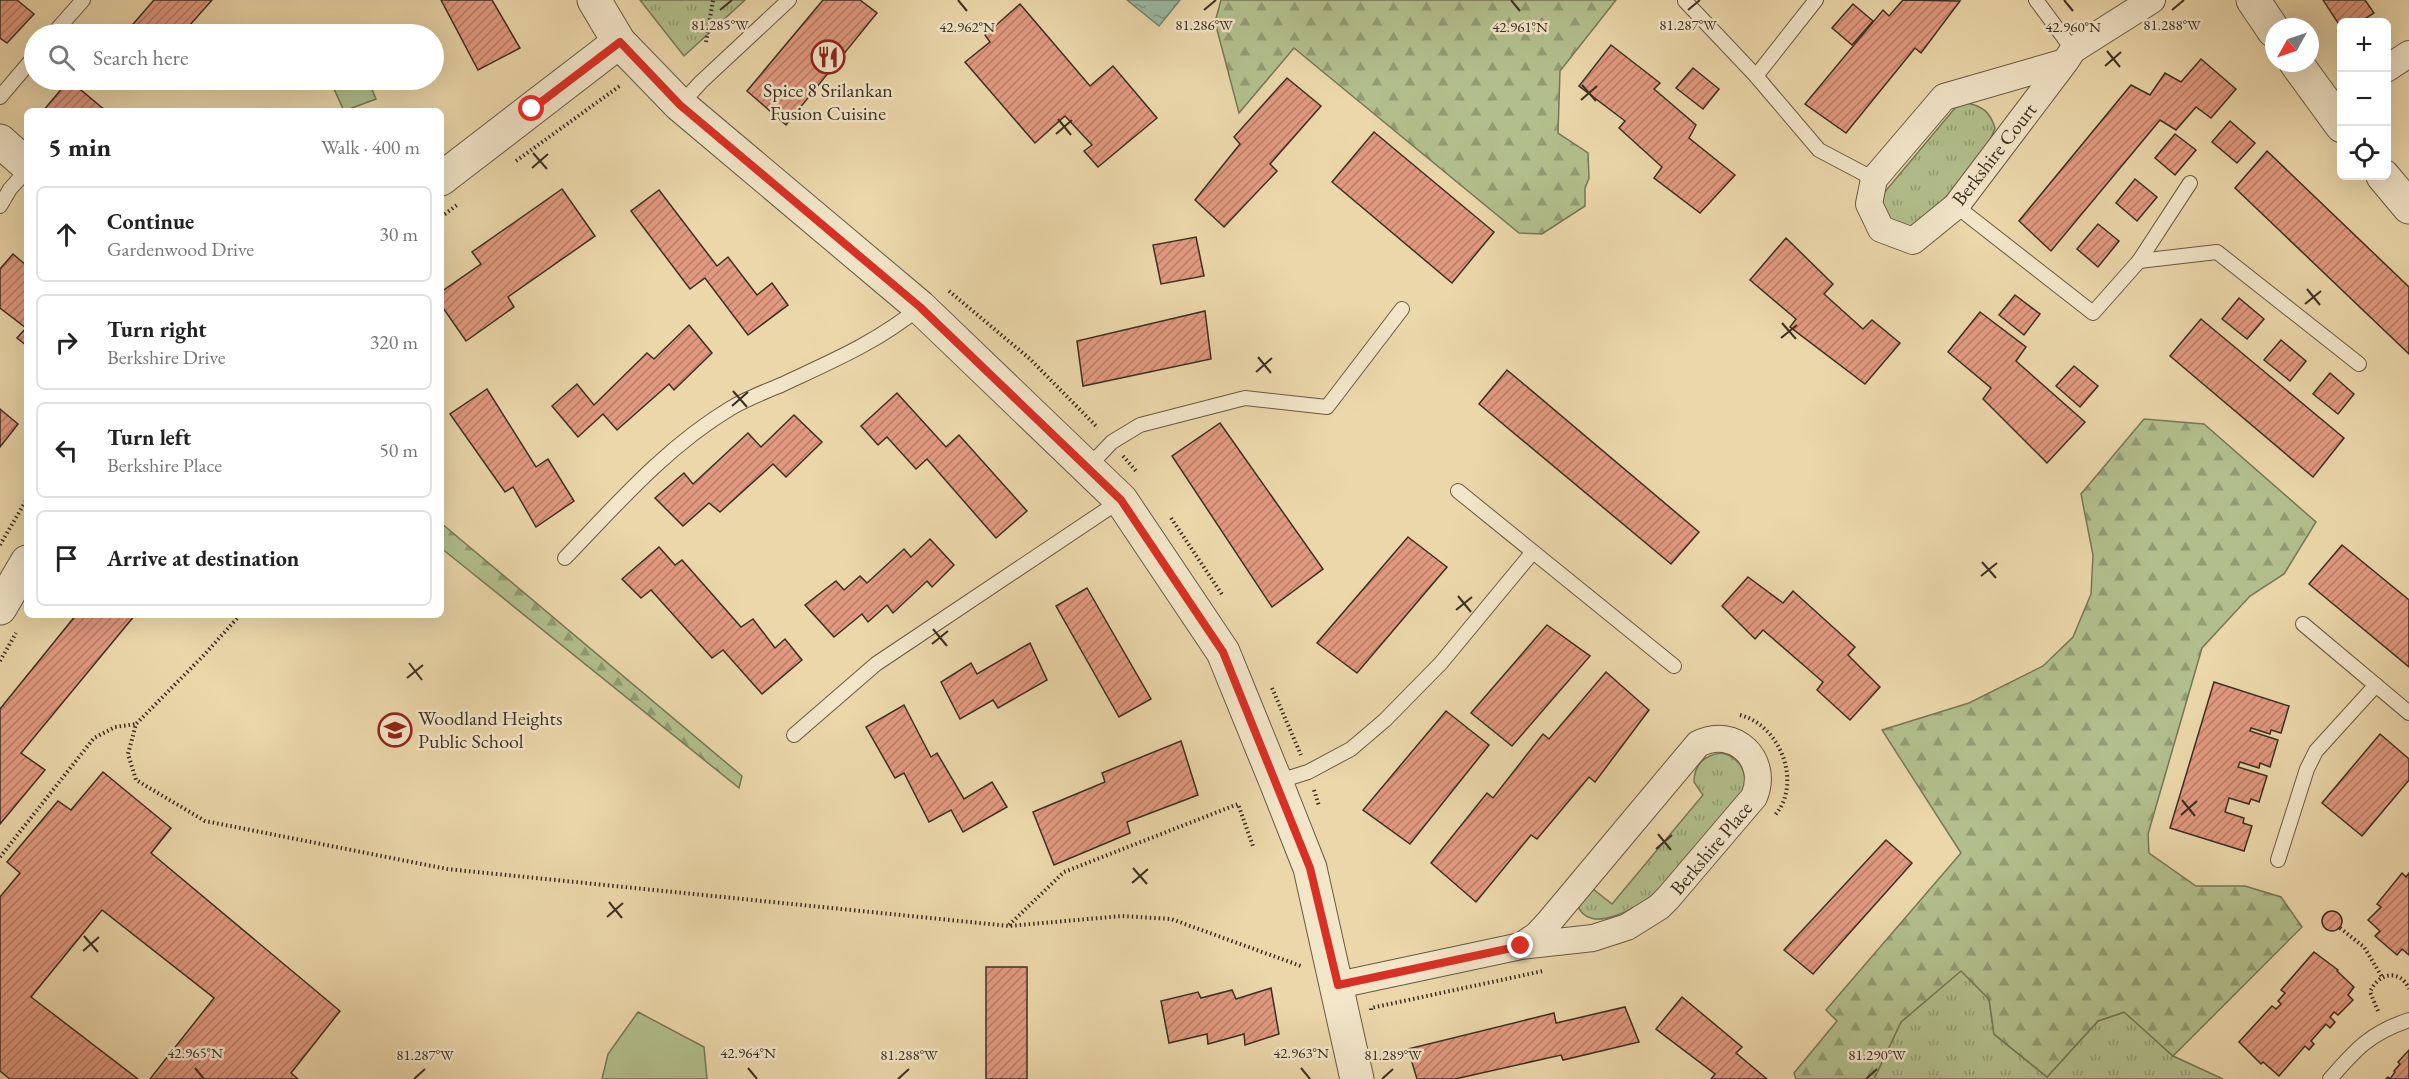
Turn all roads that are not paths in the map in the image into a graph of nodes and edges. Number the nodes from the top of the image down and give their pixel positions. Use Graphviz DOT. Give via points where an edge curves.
graph roads {
  1 [pos="83,0"];
  2 [pos="594,0"];
  3 [pos="789,0"];
  4 [pos="1816,0"];
  5 [pos="2036,0"];
  6 [pos="2152,0"];
  7 [pos="2253,0"];
  8 [pos="1684,1"];
  9 [pos="2265,18"];
  10 [pos="62,24"];
  11 [pos="620,42"];
  12 [pos="2409,54"];
  13 [pos="2069,56"];
  14 [pos="2391,66"];
  15 [pos="24,69"];
  16 [pos="2304,72"];
  17 [pos="1756,76"];
  18 [pos="0,97"];
  19 [pos="680,105"];
  20 [pos="2337,111"];
  21 [pos="0,141"];
  22 [pos="24,162"];
  23 [pos="24,173"];
  24 [pos="1874,178"];
  25 [pos="2386,180"];
  26 [pos="2190,183"];
  27 [pos="450,191"];
  28 [pos="0,206"];
  29 [pos="1956,206"];
  30 [pos="2409,207"];
  31 [pos="2139,261"];
  32 [pos="933,298"];
  33 [pos="1402,309"];
  34 [pos="2359,364"];
  35 [pos="1088,467"];
  36 [pos="1458,491"];
  37 [pos="1121,500"];
  38 [pos="1532,553"];
  39 [pos="565,558"];
  40 [pos="24,572"];
  41 [pos="11,616"];
  42 [pos="2303,624"];
  43 [pos="1674,666"];
  44 [pos="2376,685"];
  45 [pos="2409,713"];
  46 [pos="794,735"];
  47 [pos="1276,782"];
  48 [pos="2278,860"];
  49 [pos="1521,946"];
  50 [pos="1338,985"];
  51 [pos="2409,1020"];
  52 [pos="1357,1079"];
  53 [pos="2330,1079"];
  1 -- 10 [label="lane"];
  2 -- 11 [label="street"];
  3 -- 19 [label="lane"];
  4 -- 17 [label="lane"];
  5 -- 13 [label="lane"];
  6 -- 13 [label="street, Berkshire Court"];
  7 -- 9 [label="street"];
  8 -- 17 [label="lane"];
  11 -- 19 [label="street"];
  11 -- 27 [label="street"];
  12 -- 14 [label="street"];
  13 -- 24 [label="street, Berkshire Court" via="1944,97"];
  13 -- 29 [label="street, Berkshire Court"];
  15 -- 18 [label="lane"];
  16 -- 20 [label="street"];
  17 -- 24 [label="lane" via="1819,150"];
  19 -- 32 [label="street"];
  21 -- 22 [label="street"];
  23 -- 28 [label="lane"];
  24 -- 29 [label="street, Berkshire Court" via="1869,204 1881,229 1913,241"];
  25 -- 30 [label="street"];
  26 -- 31 [label="lane"];
  29 -- 31 [label="lane" via="2093,313"];
  31 -- 34 [label="lane" via="2217,252"];
  32 -- 35 [label="street"];
  32 -- 39 [label="lane" via="864,346 734,406 695,431"];
  33 -- 35 [label="lane" via="1327,407 1245,398 1140,425 1112,442"];
  35 -- 37 [label="street"];
  36 -- 38 [label="lane"];
  37 -- 46 [label="lane" via="876,663"];
  37 -- 47 [label="street" via="1223,652"];
  38 -- 43 [label="lane"];
  38 -- 47 [label="lane" via="1441,663 1385,720 1351,749 1308,772"];
  40 -- 41 [label="street"];
  42 -- 44 [label="lane"];
  44 -- 45 [label="lane"];
  44 -- 48 [label="lane" via="2316,751"];
  47 -- 50 [label="street" via="1310,868"];
  49 -- 49 [label="street, Berkshire Place" via="1611,934 1659,907 1754,797 1759,771 1752,755 1723,738 1710,738 1698,744 1549,922"];
  49 -- 50 [label="street, Berkshire Place"];
  50 -- 52 [label="street"];
  51 -- 53 [label="lane" via="2383,1029 2367,1040"];
}
